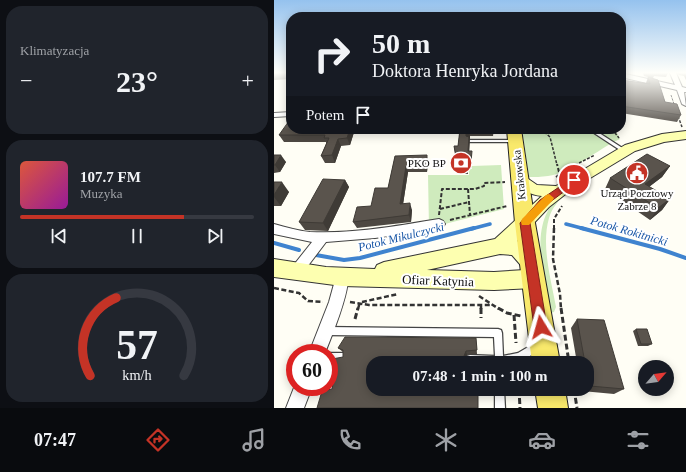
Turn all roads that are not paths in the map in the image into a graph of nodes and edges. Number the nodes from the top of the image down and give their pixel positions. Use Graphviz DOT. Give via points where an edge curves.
graph roads {
  1 [pos="683,92"];
  2 [pos="686,104"];
  3 [pos="286,108"];
  4 [pos="278,115"];
  5 [pos="684,133"];
  6 [pos="598,134"];
  7 [pos="515,135"];
  8 [pos="469,141"];
  9 [pos="620,147"];
  10 [pos="512,181"];
  11 [pos="561,197"];
  12 [pos="525,223"];
  13 [pos="439,224"];
  14 [pos="274,229"];
  15 [pos="323,237"];
  16 [pos="500,246"];
  17 [pos="274,268"];
  18 [pos="296,271"];
  19 [pos="532,271"];
  20 [pos="342,277"];
  21 [pos="325,331"];
  22 [pos="320,344"];
  23 [pos="545,352"];
  24 [pos="499,356"];
  25 [pos="525,356"];
  26 [pos="338,357"];
  27 [pos="343,357"];
  28 [pos="300,396"];
  29 [pos="500,396"];
  30 [pos="551,396"];
  31 [pos="295,408"];
  32 [pos="500,408"];
  33 [pos="553,408"];
  1 -- 2 [label="street"];
  3 -- 4 [label="street"];
  5 -- 9 [label="street"];
  6 -- 9 [label="lane"];
  7 -- 8 [label="lane"];
  7 -- 10 [label="main road, Krakowska"];
  9 -- 11 [label="street"];
  10 -- 11 [label="street"];
  10 -- 12 [label="main road, Krakowska"];
  11 -- 12 [label="street" via="543,203"];
  12 -- 16 [label="street"];
  12 -- 19 [label="main road, Krakowska"];
  13 -- 15 [label="street"];
  14 -- 15 [label="street" via="309,237"];
  15 -- 18 [label="street"];
  16 -- 19 [label="street, Ofiar Katynia" via="514,246 524,253"];
  16 -- 20 [label="street, Ofiar Katynia" via="396,269"];
  17 -- 18 [label="street, Ofiar Katynia"];
  18 -- 20 [label="street, Ofiar Katynia"];
  19 -- 20 [label="street, Ofiar Katynia" via="494,281"];
  19 -- 23 [label="main road, Krakowska"];
  20 -- 21 [label="street"];
  21 -- 22 [label="street"];
  21 -- 24 [label="lane" via="498,333"];
  23 -- 25 [label="lane"];
  26 -- 27 [label="lane"];
  28 -- 31 [label="street"];
  29 -- 32 [label="lane"];
  30 -- 33 [label="main road"];
}
